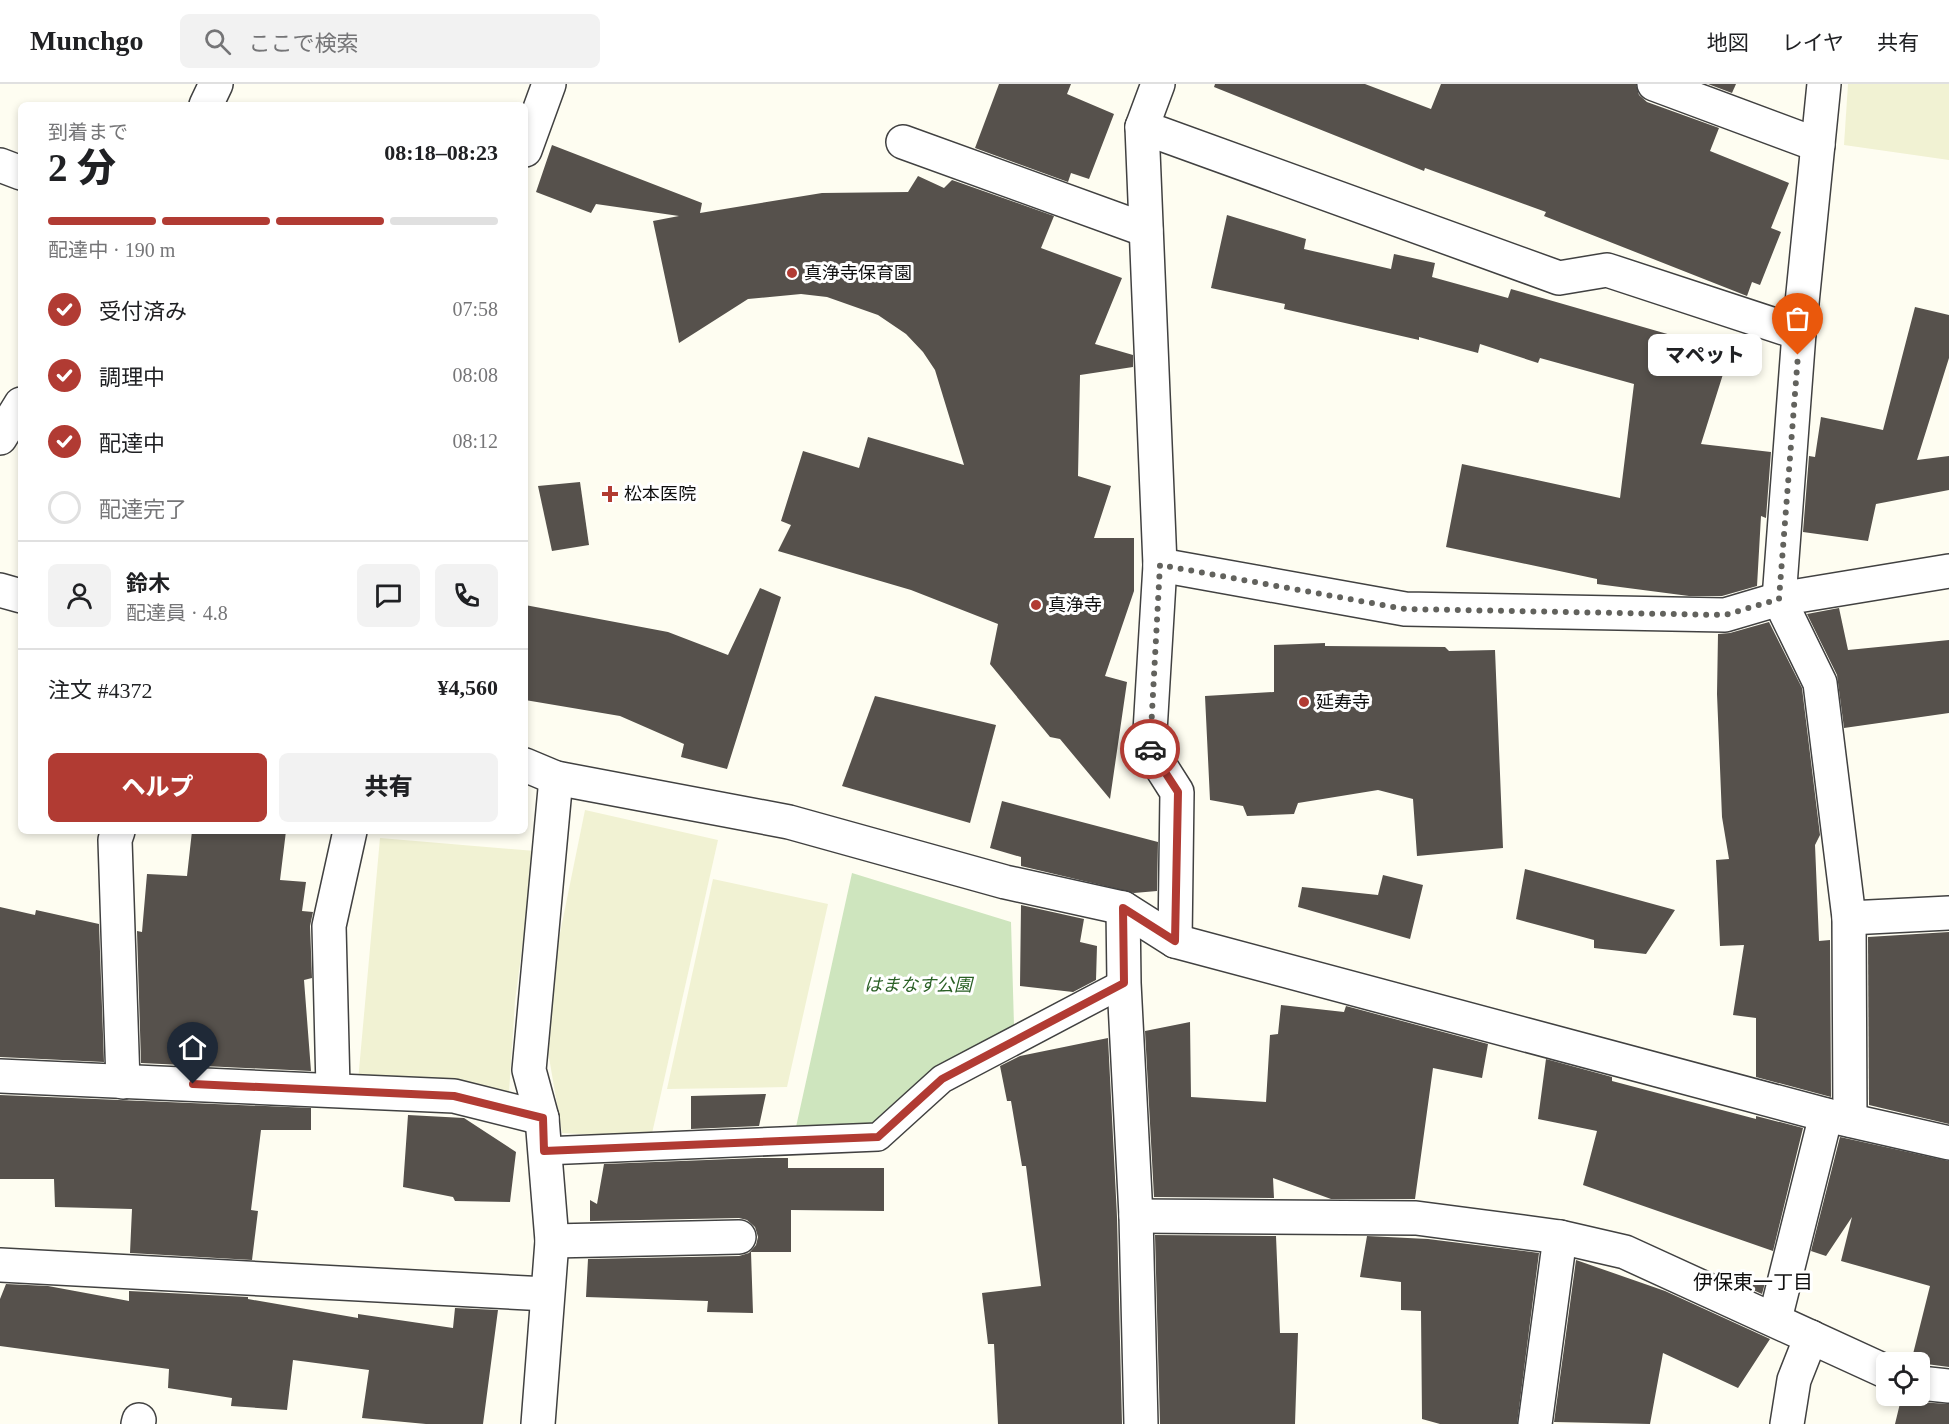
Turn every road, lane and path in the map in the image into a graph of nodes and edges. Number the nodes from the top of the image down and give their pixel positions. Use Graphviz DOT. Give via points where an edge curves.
graph roads {
  1 [pos="216,84"];
  2 [pos="549,84"];
  3 [pos="1158,84"];
  4 [pos="1654,84"];
  5 [pos="1824,84"];
  6 [pos="207,102"];
  7 [pos="1142,127"];
  8 [pos="528,142"];
  9 [pos="903,142"];
  10 [pos="1818,145"];
  11 [pos="0,165"];
  12 [pos="18,172"];
  13 [pos="1146,230"];
  14 [pos="1799,333"];
  15 [pos="18,409"];
  16 [pos="0,438"];
  17 [pos="1160,565"];
  18 [pos="1949,571"];
  19 [pos="0,590"];
  20 [pos="18,595"];
  21 [pos="1779,599"];
  22 [pos="528,766"];
  23 [pos="556,778"];
  24 [pos="117,834"];
  25 [pos="349,834"];
  26 [pos="1123,908"];
  27 [pos="1949,913"];
  28 [pos="1849,918"];
  29 [pos="1175,941"];
  30 [pos="1124,983"];
  31 [pos="0,1076"];
  32 [pos="123,1082"];
  33 [pos="333,1088"];
  34 [pos="1838,1117"];
  35 [pos="543,1118"];
  36 [pos="1949,1143"];
  37 [pos="544,1151"];
  38 [pos="1136,1216"];
  39 [pos="739,1237"];
  40 [pos="1560,1237"];
  41 [pos="552,1241"];
  42 [pos="0,1265"];
  43 [pos="547,1294"];
  44 [pos="1775,1319"];
  45 [pos="1810,1337"];
  46 [pos="1876,1367"];
  47 [pos="1930,1384"];
  48 [pos="1949,1386"];
  49 [pos="538,1424"];
  50 [pos="1141,1424"];
  51 [pos="1535,1424"];
  52 [pos="1787,1424"];
  1 -- 6 [label="street"];
  2 -- 8 [label="street"];
  3 -- 7 [label="street"];
  4 -- 10 [label="street"];
  5 -- 10 [label="street"];
  7 -- 13 [label="street"];
  7 -- 14 [label="street" via="1559,278 1607,270"];
  9 -- 13 [label="street"];
  10 -- 14 [label="street"];
  11 -- 12 [label="street"];
  13 -- 17 [label="street"];
  14 -- 21 [label="street"];
  15 -- 16 [label="street"];
  17 -- 21 [label="street" via="1405,609 1725,615"];
  17 -- 29 [label="street" via="1149,748 1178,792"];
  18 -- 21 [label="street"];
  19 -- 20 [label="street"];
  21 -- 28 [label="street" via="1821,683"];
  22 -- 23 [label="street"];
  23 -- 26 [label="street" via="789,822 1005,882"];
  23 -- 35 [label="street" via="529,1070"];
  24 -- 32 [label="street"];
  25 -- 33 [label="street" via="329,926"];
  26 -- 29 [label="street"];
  26 -- 30 [label="street"];
  27 -- 28 [label="street"];
  28 -- 34 [label="street"];
  29 -- 34 [label="street"];
  30 -- 37 [label="lane" via="942,1079 878,1137"];
  30 -- 38 [label="street"];
  31 -- 32 [label="street"];
  32 -- 33 [label="street"];
  33 -- 35 [label="street" via="454,1096"];
  34 -- 36 [label="street"];
  34 -- 44 [label="street"];
  35 -- 37 [label="street"];
  37 -- 41 [label="street"];
  38 -- 40 [label="street" via="1416,1218"];
  38 -- 50 [label="street"];
  39 -- 41 [label="street"];
  40 -- 44 [label="street" via="1624,1252"];
  40 -- 51 [label="street"];
  41 -- 43 [label="street"];
  42 -- 43 [label="street"];
  43 -- 49 [label="street"];
  44 -- 45 [label="street"];
  45 -- 46 [label="street"];
  45 -- 52 [label="street" via="1794,1380"];
  47 -- 48 [label="street"];
}
